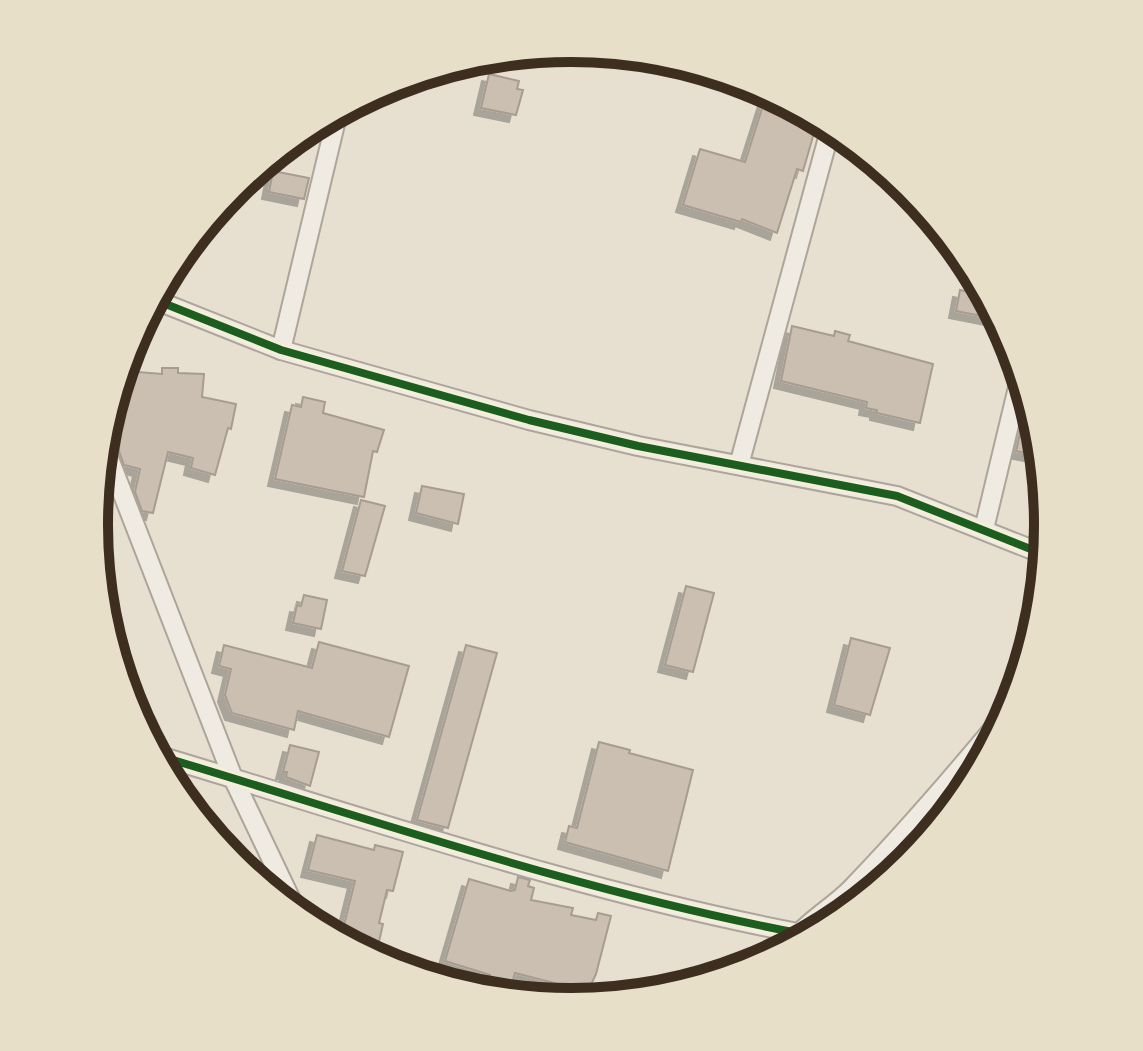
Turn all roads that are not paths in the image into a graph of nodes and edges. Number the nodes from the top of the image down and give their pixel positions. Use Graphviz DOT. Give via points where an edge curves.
graph roads {
  1 [pos="334,128"];
  2 [pos="828,139"];
  3 [pos="165,304"];
  4 [pos="281,350"];
  5 [pos="1016,396"];
  6 [pos="739,465"];
  7 [pos="112,466"];
  8 [pos="984,529"];
  9 [pos="1034,550"];
  10 [pos="979,746"];
  11 [pos="172,760"];
  12 [pos="233,778"];
  13 [pos="287,891"];
  14 [pos="857,891"];
  15 [pos="787,936"];
  1 -- 4 [label="street"];
  2 -- 6 [label="street"];
  3 -- 4 [label="street"];
  4 -- 6 [label="street" via="529,420"];
  5 -- 8 [label="street"];
  6 -- 8 [label="street" via="897,496"];
  7 -- 12 [label="street"];
  8 -- 9 [label="street"];
  10 -- 14 [label="street"];
  11 -- 12 [label="street"];
  12 -- 13 [label="street"];
  12 -- 15 [label="street"];
}
